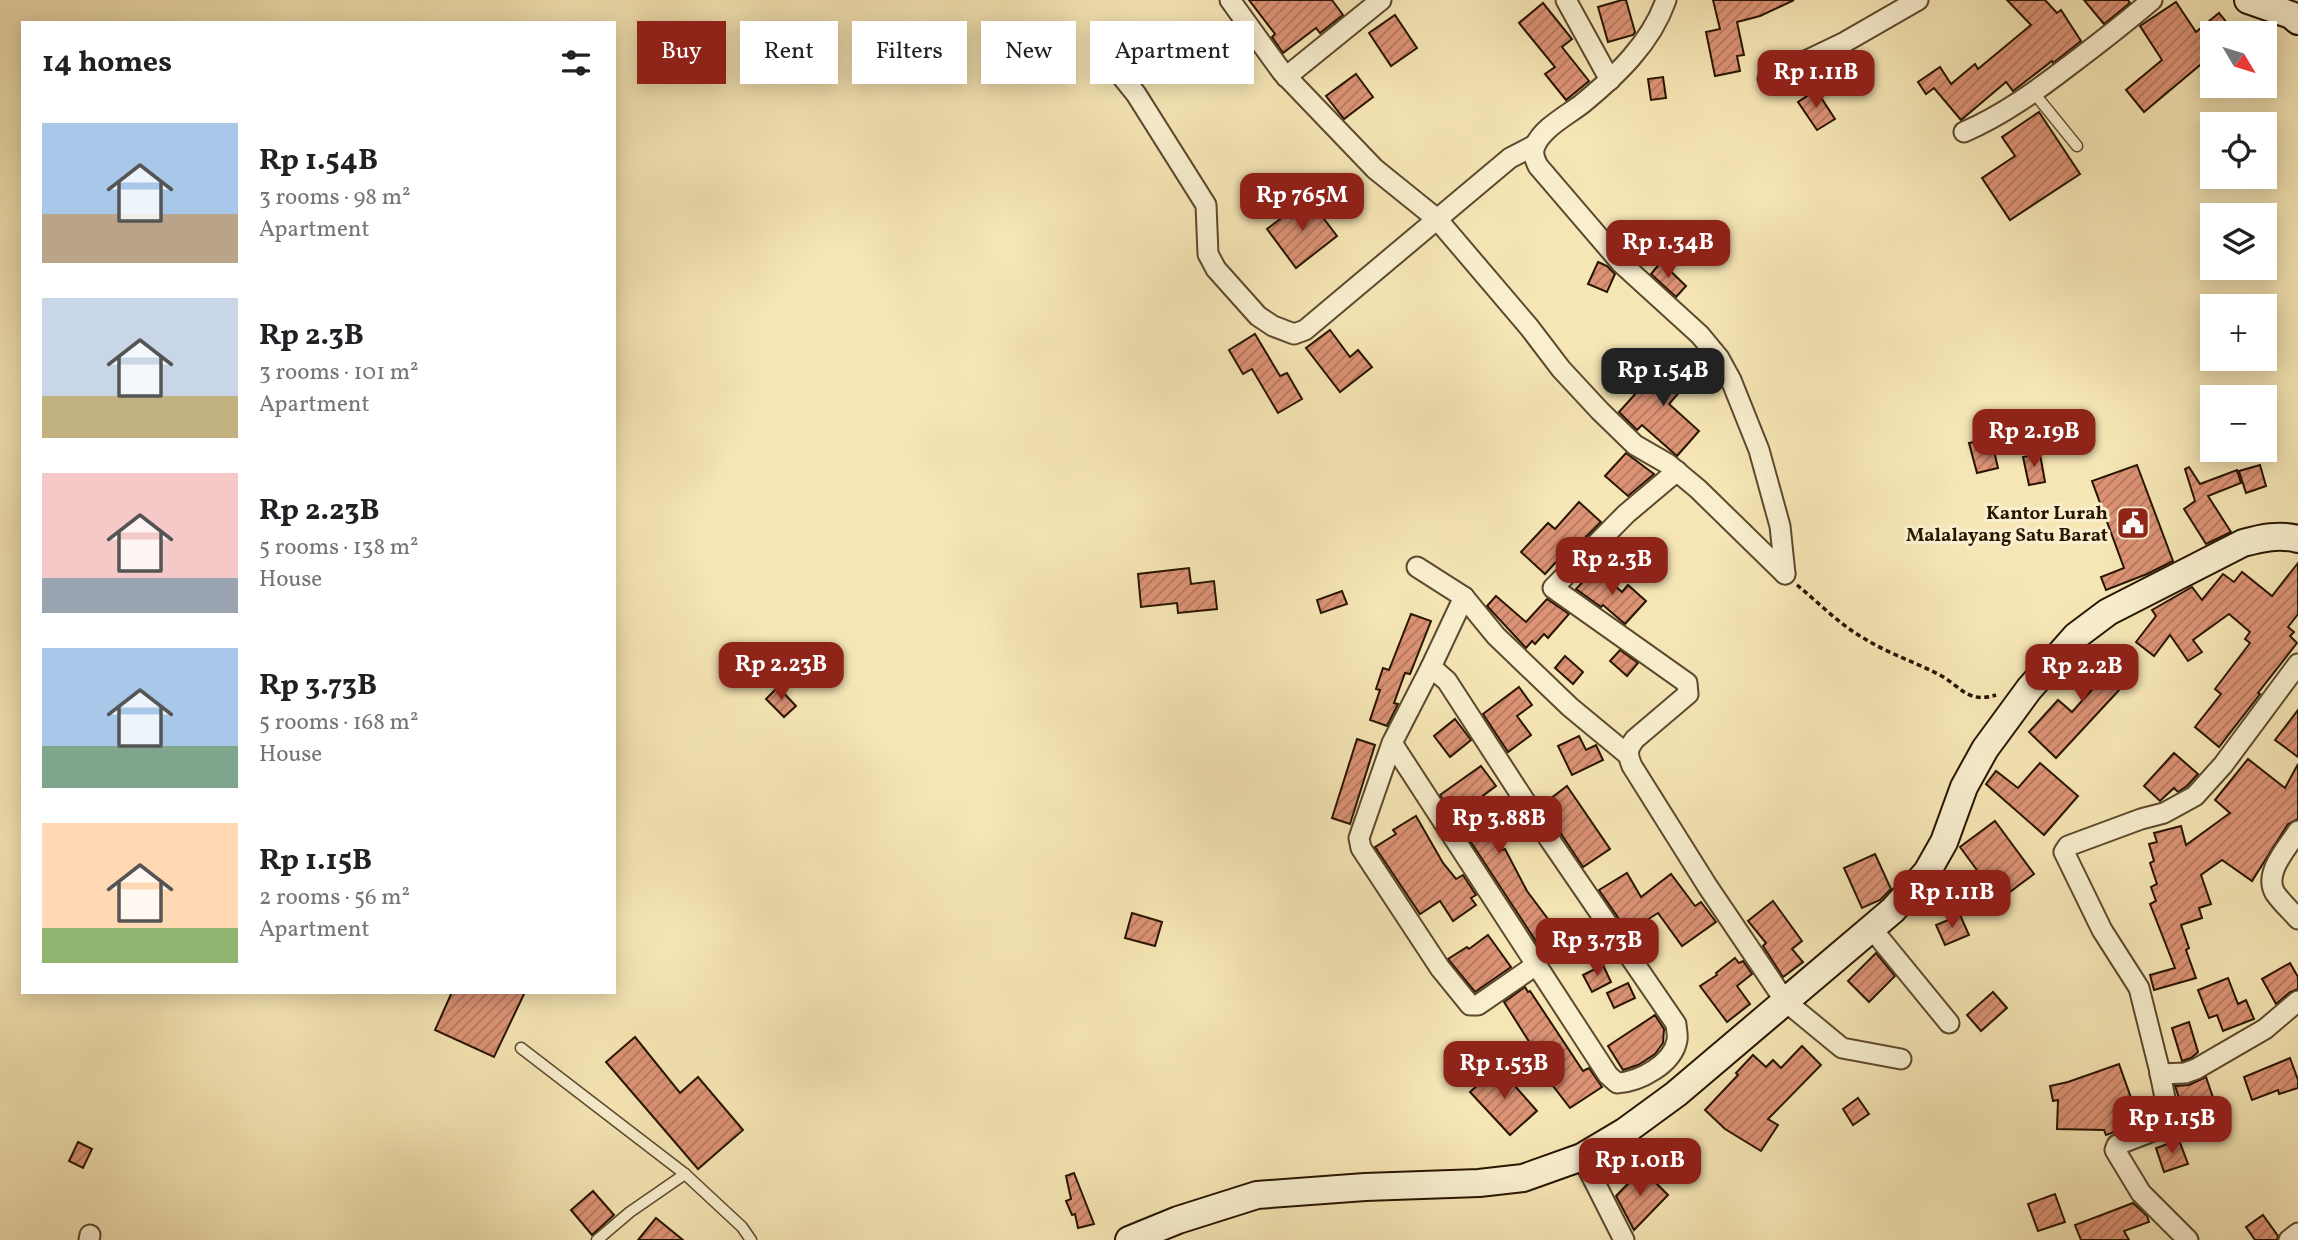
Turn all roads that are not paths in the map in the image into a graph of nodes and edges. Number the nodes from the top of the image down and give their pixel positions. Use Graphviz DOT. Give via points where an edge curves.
graph roads {
  1 [pos="1230,0"];
  2 [pos="1381,0"];
  3 [pos="1566,0"];
  4 [pos="1666,0"];
  5 [pos="1918,0"];
  6 [pos="2152,0"];
  7 [pos="2248,0"];
  8 [pos="2296,15"];
  9 [pos="1286,77"];
  10 [pos="1768,79"];
  11 [pos="1610,80"];
  12 [pos="1128,84"];
  13 [pos="2034,93"];
  14 [pos="1964,132"];
  15 [pos="1535,145"];
  16 [pos="2077,146"];
  17 [pos="1437,219"];
  18 [pos="1677,471"];
  19 [pos="2298,539"];
  20 [pos="1417,567"];
  21 [pos="1464,597"];
  22 [pos="2298,664"];
  23 [pos="1431,667"];
  24 [pos="1392,743"];
  25 [pos="1628,755"];
  26 [pos="2298,831"];
  27 [pos="2298,919"];
  28 [pos="1872,929"];
  29 [pos="1536,965"];
  30 [pos="1785,1001"];
  31 [pos="2298,1001"];
  32 [pos="1949,1023"];
  33 [pos="521,1048"];
  34 [pos="1901,1059"];
  35 [pos="1654,1068"];
  36 [pos="2160,1074"];
  37 [pos="1669,1099"];
  38 [pos="1582,1157"];
  39 [pos="685,1174"];
  40 [pos="2298,1233"];
  41 [pos="597,1240"];
  42 [pos="751,1240"];
  43 [pos="1129,1240"];
  44 [pos="1624,1240"];
  45 [pos="2188,1240"];
  46 [pos="2289,1240"];
  1 -- 9 [label="street"];
  2 -- 9 [label="street"];
  3 -- 11 [label="street"];
  4 -- 11 [label="street" via="1652,30"];
  5 -- 10 [label="street"];
  6 -- 13 [label="street"];
  7 -- 8 [label="street"];
  9 -- 17 [label="street" via="1375,169"];
  11 -- 15 [label="street"];
  12 -- 17 [label="street" via="1206,205 1210,261 1258,316 1273,326 1294,334 1305,330"];
  13 -- 14 [label="street"];
  13 -- 16 [label="lane"];
  15 -- 17 [label="street" via="1510,158"];
  15 -- 18 [label="street" via="1533,156 1538,166 1581,218 1719,358 1759,450 1780,526 1785,574"];
  17 -- 18 [label="street" via="1600,411 1635,445"];
  18 -- 25 [label="street" via="1623,517 1553,588 1687,683 1688,694 1635,739"];
  19 -- 28 [label="street" via="2266,537 2243,543 2108,612 2076,636 1985,749 1927,872"];
  20 -- 21 [label="street"];
  21 -- 23 [label="street"];
  21 -- 25 [label="street" via="1496,636"];
  22 -- 36 [label="street" via="2195,796 2171,810 2065,848 2102,930 2139,988"];
  23 -- 24 [label="street"];
  23 -- 35 [label="street" via="1447,681 1676,1024 1678,1040"];
  24 -- 29 [label="street"];
  24 -- 29 [label="street" via="1359,838 1367,859 1470,1005 1478,1005"];
  25 -- 30 [label="street" via="1701,876"];
  26 -- 27 [label="street" via="2271,879 2274,891"];
  28 -- 30 [label="street"];
  28 -- 32 [label="street"];
  29 -- 35 [label="street" via="1617,1083"];
  30 -- 34 [label="street" via="1842,1048"];
  30 -- 37 [label="street"];
  31 -- 36 [label="street" via="2264,1029 2196,1069"];
  33 -- 39 [label="lane"];
  35 -- 37 [label="street"];
  36 -- 45 [label="street" via="2166,1123 2115,1150 2141,1193"];
  37 -- 38 [label="street"];
  38 -- 43 [label="street" via="1523,1178 1257,1195"];
  38 -- 44 [label="street"];
  39 -- 41 [label="lane"];
  39 -- 42 [label="lane"];
  40 -- 46 [label="street"];
}
